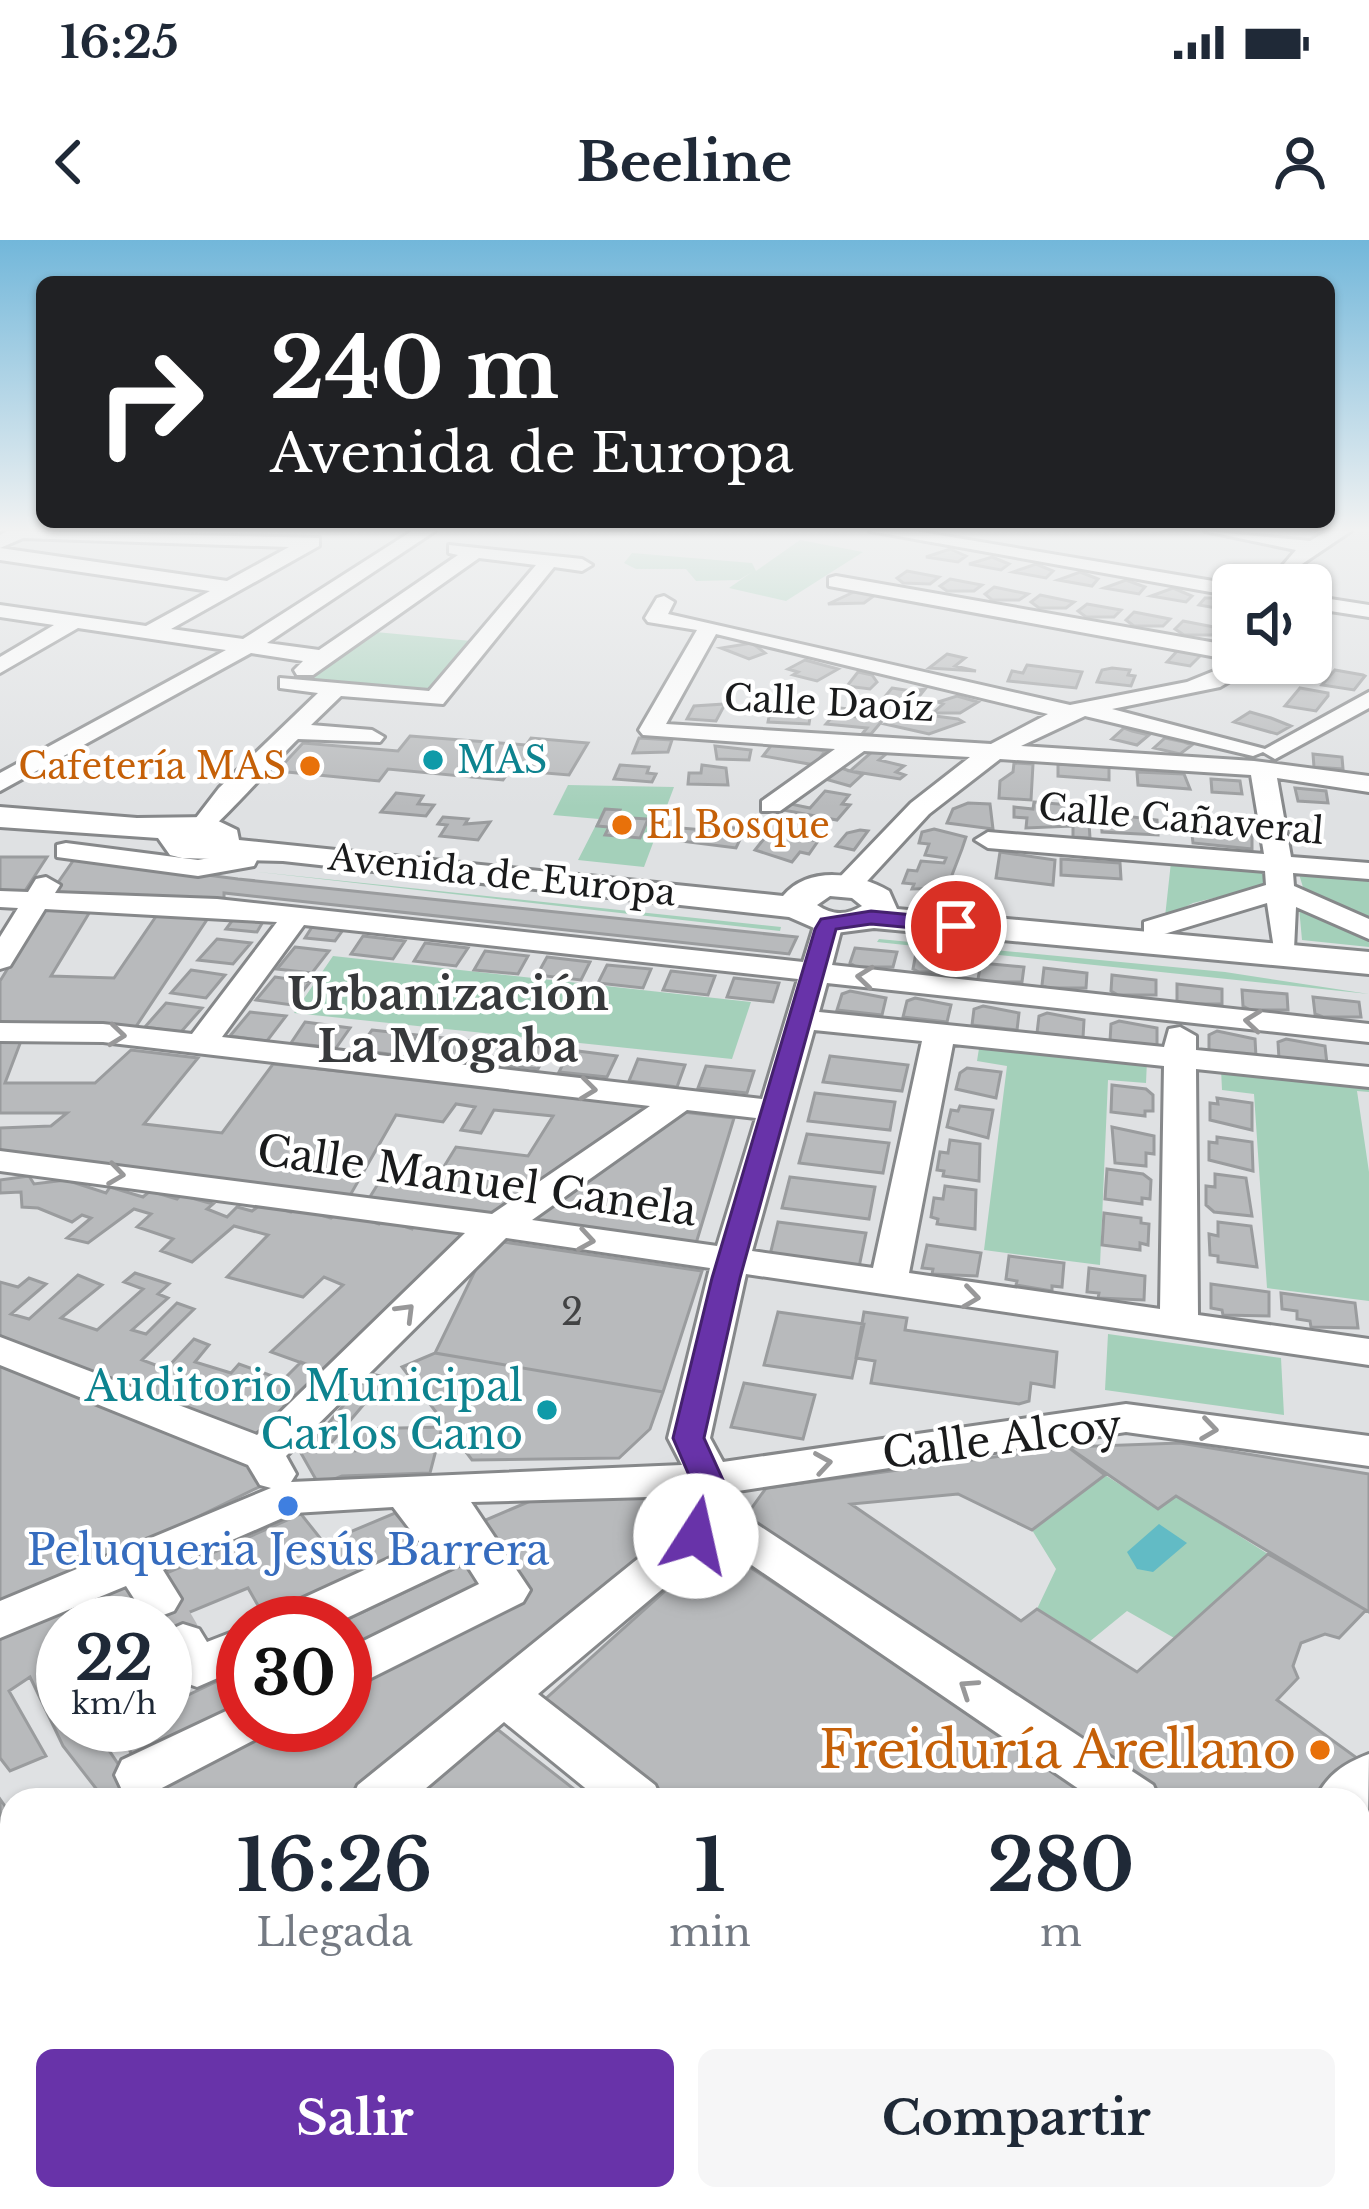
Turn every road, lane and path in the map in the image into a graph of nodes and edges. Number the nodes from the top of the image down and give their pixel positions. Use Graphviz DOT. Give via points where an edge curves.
graph roads {
  1 [pos="73,623"];
  2 [pos="81,623"];
  3 [pos="166,623"];
  4 [pos="279,623"];
  5 [pos="378,623"];
  6 [pos="498,623"];
  7 [pos="689,623"];
  8 [pos="1065,623"];
  9 [pos="710,626"];
  10 [pos="151,632"];
  11 [pos="242,646"];
  12 [pos="1212,649"];
  13 [pos="321,657"];
  14 [pos="0,666"];
  15 [pos="1212,679"];
  16 [pos="335,688"];
  17 [pos="1369,699"];
  18 [pos="1076,711"];
  19 [pos="1334,719"];
  20 [pos="1369,723"];
  21 [pos="292,731"];
  22 [pos="372,736"];
  23 [pos="862,741"];
  24 [pos="1002,748"];
  25 [pos="1263,762"];
  26 [pos="0,783"];
  27 [pos="1369,784"];
  28 [pos="771,806"];
  29 [pos="0,818"];
  30 [pos="198,836"];
  31 [pos="988,840"];
  32 [pos="73,841"];
  33 [pos="244,860"];
  34 [pos="1369,871"];
  35 [pos="1279,876"];
  36 [pos="0,899"];
  37 [pos="37,900"];
  38 [pos="866,900"];
  39 [pos="297,915"];
  40 [pos="814,928"];
  41 [pos="1154,928"];
  42 [pos="1369,930"];
  43 [pos="1284,943"];
  44 [pos="1201,948"];
  45 [pos="0,960"];
  46 [pos="1369,960"];
  47 [pos="1181,1013"];
  48 [pos="800,1019"];
  49 [pos="0,1031"];
  50 [pos="1369,1033"];
  51 [pos="940,1036"];
  52 [pos="201,1044"];
  53 [pos="1179,1058"];
  54 [pos="1369,1077"];
  55 [pos="681,1100"];
  56 [pos="773,1110"];
  57 [pos="0,1161"];
  58 [pos="504,1227"];
  59 [pos="732,1262"];
  60 [pos="888,1286"];
  61 [pos="1179,1326"];
  62 [pos="0,1350"];
  63 [pos="1369,1352"];
  64 [pos="1369,1451"];
  65 [pos="263,1454"];
  66 [pos="707,1480"];
  67 [pos="424,1492"];
  68 [pos="290,1498"];
  69 [pos="351,1596"];
  70 [pos="0,1620"];
  71 [pos="372,1658"];
  72 [pos="192,1659"];
  73 [pos="216,1659"];
  74 [pos="504,1695"];
  75 [pos="216,1736"];
  76 [pos="140,1774"];
  77 [pos="391,1788"];
  78 [pos="622,1788"];
  79 [pos="1117,1788"];
  1 -- 14 [label="street"];
  2 -- 10 [label="street"];
  3 -- 10 [label="street"];
  4 -- 11 [label="street"];
  5 -- 13 [label="street"];
  6 -- 16 [label="street" via="435,699"];
  7 -- 9 [label="street"];
  8 -- 12 [label="street"];
  9 -- 18 [label="street"];
  9 -- 23 [label="street, Calle Daoíz" via="651,730"];
  10 -- 11 [label="street"];
  11 -- 13 [label="street"];
  11 -- 26 [label="street"];
  13 -- 16 [label="street" via="288,683"];
  15 -- 18 [label="street"];
  16 -- 21 [label="street"];
  17 -- 19 [label="street"];
  18 -- 24 [label="street"];
  18 -- 25 [label="street"];
  19 -- 20 [label="street"];
  19 -- 25 [label="street"];
  21 -- 22 [label="street"];
  21 -- 30 [label="street" via="228,793"];
  23 -- 24 [label="street, Calle Daoíz"];
  23 -- 28 [label="street"];
  24 -- 25 [label="street, Calle Daoíz"];
  24 -- 38 [label="street" via="874,849"];
  25 -- 27 [label="street"];
  25 -- 35 [label="street"];
  29 -- 30 [label="main road, Avenida de Europa"];
  29 -- 32 [label="main road, Avenida de Europa"];
  30 -- 32 [label="main road, Avenida de Europa"];
  30 -- 40 [label="main road, Avenida de Europa"];
  30 -- 40 [label="main road, Avenida de Europa" via="744,902"];
  31 -- 35 [label="street, Calle Cañaveral"];
  32 -- 33 [label="street" via="198,868"];
  32 -- 37 [label="street"];
  34 -- 35 [label="street, Calle Cañaveral"];
  35 -- 41 [label="street"];
  35 -- 42 [label="street"];
  35 -- 43 [label="street"];
  36 -- 37 [label="street"];
  37 -- 39 [label="street"];
  37 -- 45 [label="street"];
  38 -- 40 [label="main road, Avenida de Europa"];
  38 -- 41 [label="main road"];
  38 -- 44 [label="main road"];
  39 -- 40 [label="street"];
  39 -- 52 [label="street"];
  47 -- 40 [label="street, one-way"];
  40 -- 48 [label="street"];
  41 -- 43 [label="main road"];
  43 -- 44 [label="main road"];
  43 -- 46 [label="main road"];
  44 -- 46 [label="main road"];
  50 -- 47 [label="street, one-way"];
  47 -- 53 [label="street"];
  48 -- 51 [label="street"];
  48 -- 56 [label="street"];
  49 -- 52 [label="street, one-way"];
  51 -- 53 [label="street"];
  51 -- 60 [label="street"];
  52 -- 55 [label="street, one-way"];
  53 -- 54 [label="street"];
  53 -- 61 [label="street"];
  55 -- 56 [label="street"];
  55 -- 58 [label="street"];
  56 -- 59 [label="street"];
  57 -- 58 [label="street, Calle Manuel Canela, one-way"];
  58 -- 59 [label="street, Calle Manuel Canela, one-way"];
  65 -- 58 [label="street, one-way" via="475,1243"];
  59 -- 60 [label="street, Calle Manuel Canela"];
  59 -- 66 [label="street" via="689,1438"];
  60 -- 61 [label="street, Calle Manuel Canela, one-way"];
  61 -- 63 [label="street, Calle Manuel Canela"];
  62 -- 65 [label="street"];
  66 -- 64 [label="street, Calle Alcoy, one-way" via="1126,1418"];
  65 -- 68 [label="street"];
  66 -- 67 [label="street, Calle Alcoy"];
  66 -- 74 [label="street" via="696,1536"];
  79 -- 66 [label="street, one-way" via="739,1534"];
  67 -- 68 [label="street, Calle Alcoy"];
  67 -- 69 [label="street" via="449,1550"];
  67 -- 71 [label="street" via="508,1590"];
  68 -- 70 [label="street" via="147,1581 54,1597"];
  72 -- 73 [label="street" via="197,1668"];
  74 -- 77 [label="street"];
  74 -- 78 [label="street"];
  75 -- 76 [label="street"];
}
